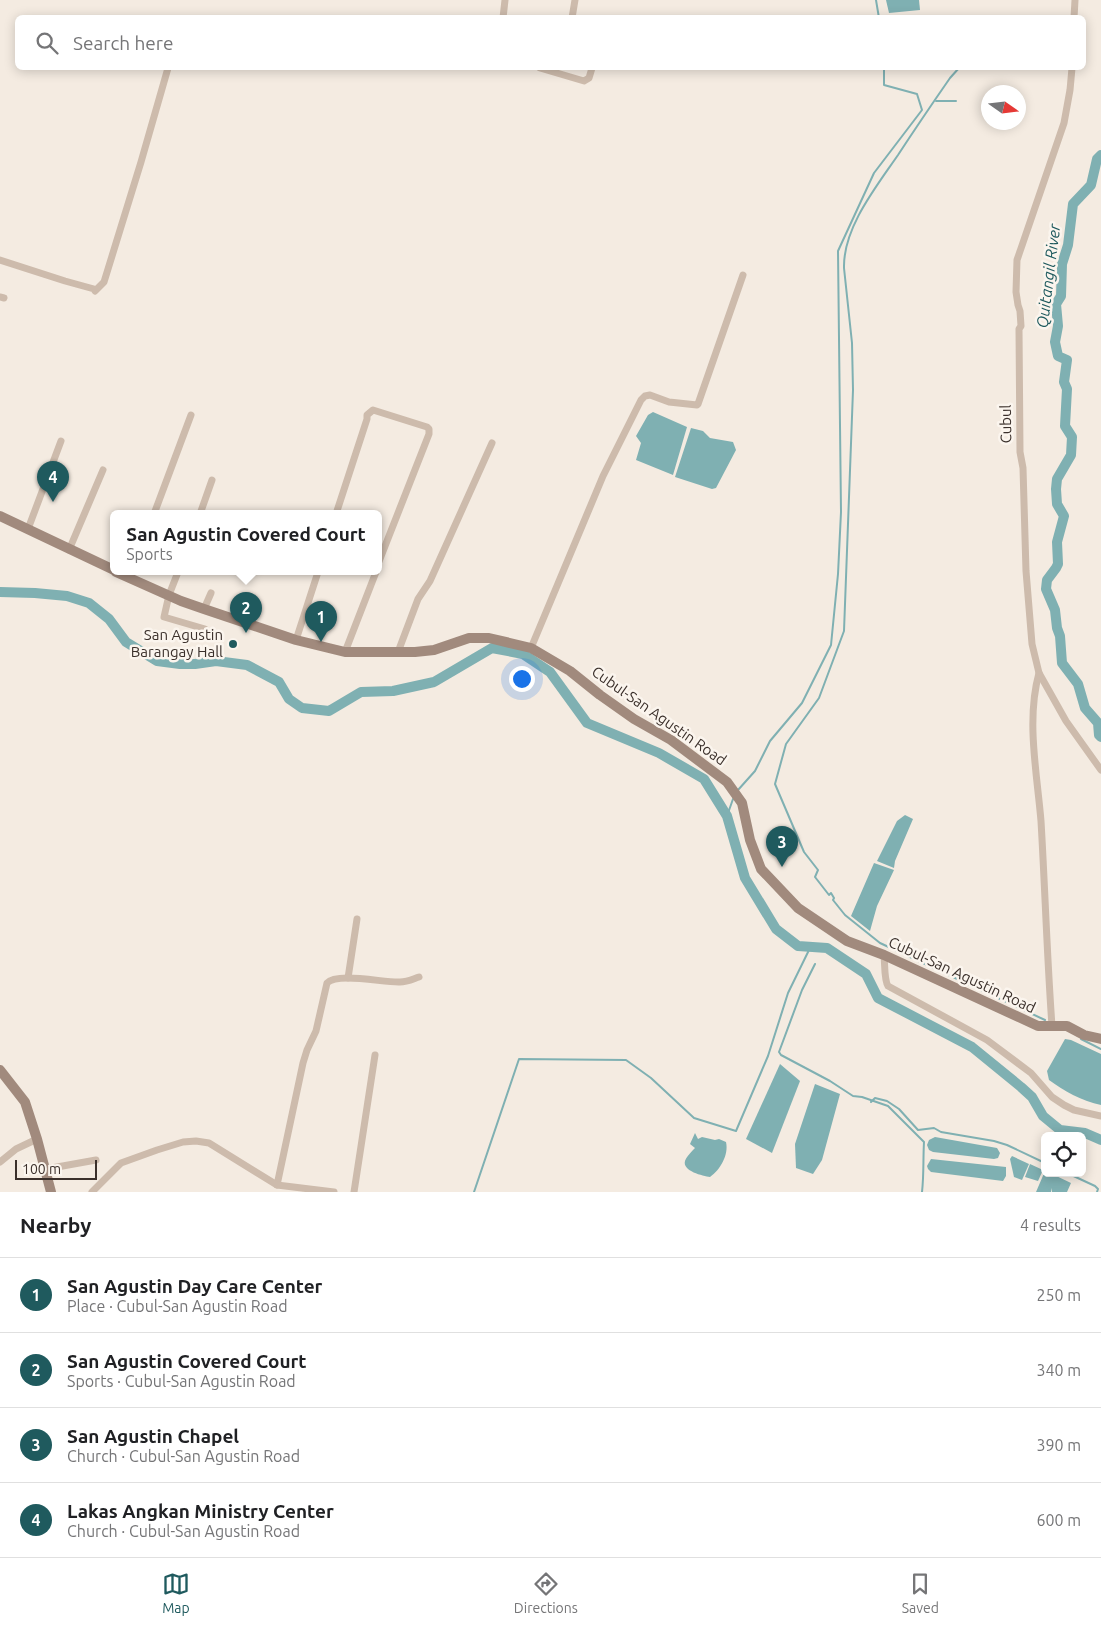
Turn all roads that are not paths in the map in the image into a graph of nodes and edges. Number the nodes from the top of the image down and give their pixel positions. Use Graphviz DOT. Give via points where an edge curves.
graph roads {
  1 [pos="505,0"];
  2 [pos="575,0"];
  3 [pos="1075,0"];
  4 [pos="504,15"];
  5 [pos="572,15"];
  6 [pos="1074,15"];
  7 [pos="167,70"];
  8 [pos="547,70"];
  9 [pos="570,70"];
  10 [pos="591,70"];
  11 [pos="1072,70"];
  12 [pos="568,76"];
  13 [pos="0,260"];
  14 [pos="743,275"];
  15 [pos="190,415"];
  16 [pos="61,441"];
  17 [pos="492,443"];
  18 [pos="103,470"];
  19 [pos="212,480"];
  20 [pos="155,510"];
  21 [pos="201,510"];
  22 [pos="337,510"];
  23 [pos="0,516"];
  24 [pos="28,529"];
  25 [pos="69,550"];
  26 [pos="382,554"];
  27 [pos="110,569"];
  28 [pos="130,575"];
  29 [pos="177,575"];
  30 [pos="317,575"];
  31 [pos="375,575"];
  32 [pos="211,593"];
  33 [pos="169,595"];
  34 [pos="204,609"];
  35 [pos="205,630"];
  36 [pos="296,640"];
  37 [pos="531,648"];
  38 [pos="345,652"];
  39 [pos="398,652"];
  40 [pos="1039,673"];
  41 [pos="1101,770"];
  42 [pos="357,919"];
  43 [pos="884,955"];
  44 [pos="419,977"];
  45 [pos="348,978"];
  46 [pos="1052,1026"];
  47 [pos="1101,1039"];
  48 [pos="375,1055"];
  49 [pos="0,1070"];
  50 [pos="1101,1116"];
  51 [pos="37,1138"];
  52 [pos="96,1160"];
  53 [pos="0,1162"];
  54 [pos="46,1169"];
  55 [pos="277,1185"];
  56 [pos="51,1192"];
  57 [pos="92,1192"];
  58 [pos="334,1192"];
  59 [pos="354,1192"];
  1 -- 4 [label="street"];
  2 -- 5 [label="street"];
  3 -- 6 [label="street"];
  7 -- 13 [label="street" via="104,282 95,291"];
  8 -- 12 [label="street"];
  9 -- 12 [label="street"];
  10 -- 12 [label="street" via="584,81"];
  11 -- 40 [label="street, Cubul" via="1064,123 1020,250 1016,277 1021,326 1020,452 1026,571 1032,644"];
  14 -- 37 [label="street" via="697,405 669,402 650,395 641,400 603,476"];
  15 -- 20 [label="street"];
  16 -- 24 [label="street"];
  17 -- 39 [label="street" via="430,581 418,599"];
  18 -- 25 [label="street"];
  19 -- 21 [label="street"];
  22 -- 26 [label="street" via="367,415 374,410 427,427 429,434"];
  23 -- 24 [label="street, Cubul-San Agustin Road"];
  24 -- 25 [label="street, Cubul-San Agustin Road"];
  25 -- 27 [label="street, Cubul-San Agustin Road"];
  28 -- 33 [label="street, Cubul-San Agustin Road"];
  29 -- 33 [label="street"];
  30 -- 36 [label="street"];
  31 -- 38 [label="street"];
  32 -- 34 [label="street"];
  33 -- 34 [label="street, Cubul-San Agustin Road"];
  33 -- 35 [label="street" via="164,617"];
  34 -- 36 [label="street, Cubul-San Agustin Road"];
  36 -- 38 [label="street, Cubul-San Agustin Road"];
  37 -- 39 [label="street, Cubul-San Agustin Road" via="488,638 469,638 434,650"];
  37 -- 43 [label="street, Cubul-San Agustin Road" via="570,671 634,719 671,740 727,782 742,803 750,840 766,875 798,908 847,941"];
  38 -- 39 [label="street, Cubul-San Agustin Road"];
  40 -- 41 [label="street, Cubul" via="1066,721"];
  40 -- 46 [label="street" via="1033,708 1034,738"];
  42 -- 45 [label="street"];
  43 -- 46 [label="street, Cubul-San Agustin Road" via="1038,1026"];
  43 -- 50 [label="street" via="888,986 987,1040 1064,1105"];
  44 -- 45 [label="street" via="399,982"];
  45 -- 55 [label="street" via="332,979 328,983 316,1031 306,1050"];
  46 -- 47 [label="street, Cubul-San Agustin Road" via="1067,1026"];
  48 -- 59 [label="street"];
  49 -- 51 [label="street" via="25,1102"];
  51 -- 53 [label="street"];
  51 -- 54 [label="street"];
  52 -- 54 [label="street"];
  54 -- 56 [label="street"];
  55 -- 57 [label="street" via="209,1143 196,1141 183,1142 122,1163"];
  55 -- 58 [label="street"];
}
